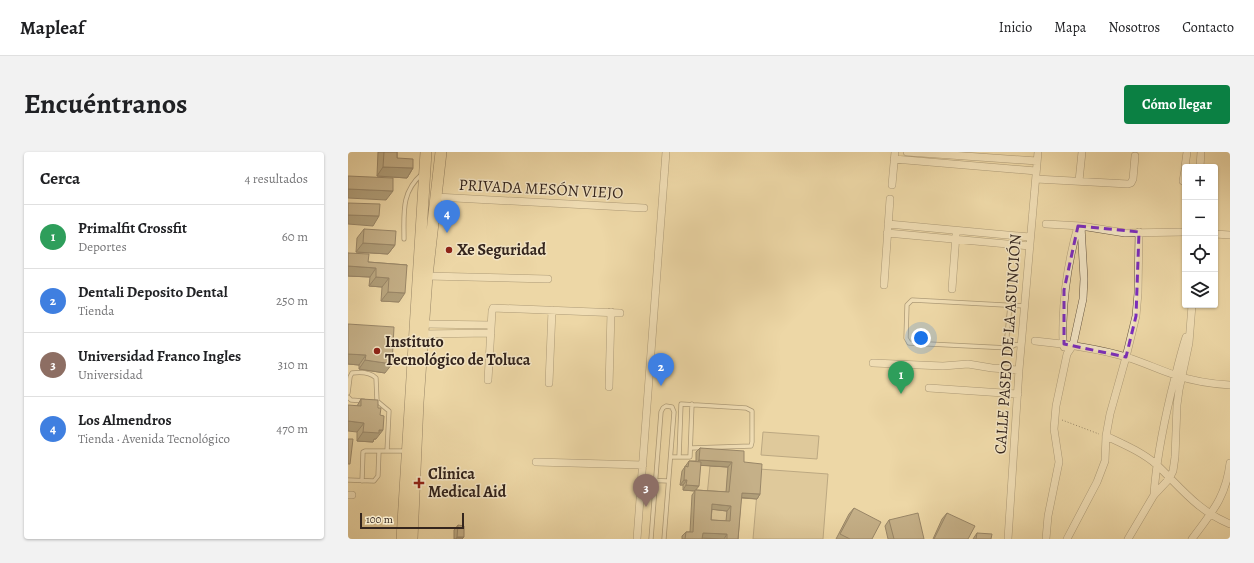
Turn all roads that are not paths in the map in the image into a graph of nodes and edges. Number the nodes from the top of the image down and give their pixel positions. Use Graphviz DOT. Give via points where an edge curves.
graph roads {
  1 [pos="426,152"];
  2 [pos="441,152"];
  3 [pos="666,152"];
  4 [pos="907,152"];
  5 [pos="1038,152"];
  6 [pos="1082,152"];
  7 [pos="1187,152"];
  8 [pos="1201,152"];
  9 [pos="963,154"];
  10 [pos="895,155"];
  11 [pos="1135,156"];
  12 [pos="1037,161"];
  13 [pos="962,164"];
  14 [pos="1186,164"];
  15 [pos="1200,164"];
  16 [pos="1036,171"];
  17 [pos="424,172"];
  18 [pos="1036,179"];
  19 [pos="1079,181"];
  20 [pos="1175,181"];
  21 [pos="1182,181"];
  22 [pos="892,185"];
  23 [pos="436,197"];
  24 [pos="890,198"];
  25 [pos="644,208"];
  26 [pos="888,224"];
  27 [pos="1046,224"];
  28 [pos="1080,226"];
  29 [pos="956,230"];
  30 [pos="1139,232"];
  31 [pos="1182,232"];
  32 [pos="887,233"];
  33 [pos="1218,234"];
  34 [pos="1230,235"];
  35 [pos="1030,237"];
  36 [pos="404,239"];
  37 [pos="956,239"];
  38 [pos="1030,246"];
  39 [pos="427,276"];
  40 [pos="548,280"];
  41 [pos="884,285"];
  42 [pos="952,289"];
  43 [pos="1010,305"];
  44 [pos="1024,306"];
  45 [pos="1192,308"];
  46 [pos="552,310"];
  47 [pos="611,312"];
  48 [pos="620,313"];
  49 [pos="471,324"];
  50 [pos="491,325"];
  51 [pos="428,329"];
  52 [pos="490,332"];
  53 [pos="472,333"];
  54 [pos="1035,342"];
  55 [pos="1064,344"];
  56 [pos="1018,345"];
  57 [pos="1073,345"];
  58 [pos="1067,354"];
  59 [pos="1126,357"];
  60 [pos="873,363"];
  61 [pos="1019,370"];
  62 [pos="1178,376"];
  63 [pos="488,380"];
  64 [pos="549,383"];
  65 [pos="1230,385"];
  66 [pos="609,387"];
  67 [pos="929,388"];
  68 [pos="348,393"];
  69 [pos="1018,394"];
  70 [pos="348,397"];
  71 [pos="378,400"];
  72 [pos="692,404"];
  73 [pos="1106,436"];
  74 [pos="690,448"];
  75 [pos="379,451"];
  76 [pos="387,451"];
  77 [pos="407,451"];
  78 [pos="671,457"];
  79 [pos="679,457"];
  80 [pos="536,462"];
  81 [pos="1230,463"];
  82 [pos="643,465"];
  83 [pos="1156,465"];
  84 [pos="1169,479"];
  85 [pos="348,480"];
  86 [pos="642,480"];
  87 [pos="655,480"];
  88 [pos="362,481"];
  89 [pos="668,481"];
  90 [pos="1154,495"];
  91 [pos="1210,515"];
  92 [pos="1230,524"];
  93 [pos="1007,538"];
  94 [pos="402,539"];
  95 [pos="412,539"];
  96 [pos="637,539"];
  97 [pos="651,539"];
  98 [pos="664,539"];
  99 [pos="1046,539"];
  100 [pos="1067,539"];
  101 [pos="1128,539"];
  102 [pos="1192,539"];
  1 -- 17 [label="main road"];
  2 -- 23 [label="main road"];
  3 -- 82 [label="street"];
  4 -- 9 [label="street"];
  5 -- 12 [label="street, CALLE PASEO DE LA ASUNCIÓN"];
  6 -- 19 [label="street"];
  7 -- 14 [label="street"];
  8 -- 15 [label="street"];
  9 -- 12 [label="street"];
  9 -- 13 [label="street"];
  10 -- 13 [label="street"];
  10 -- 22 [label="street"];
  11 -- 19 [label="street" via="1131,183"];
  12 -- 16 [label="street, CALLE PASEO DE LA ASUNCIÓN"];
  13 -- 16 [label="street"];
  16 -- 18 [label="street, CALLE PASEO DE LA ASUNCIÓN"];
  17 -- 36 [label="lane" via="407,193"];
  17 -- 77 [label="main road"];
  18 -- 19 [label="street"];
  18 -- 35 [label="street, CALLE PASEO DE LA ASUNCIÓN"];
  20 -- 21 [label="street"];
  23 -- 25 [label="street, PRIVADA MESÓN VIEJO"];
  23 -- 39 [label="main road"];
  24 -- 26 [label="street"];
  26 -- 29 [label="street"];
  26 -- 32 [label="street"];
  27 -- 28 [label="street"];
  28 -- 30 [label="street" via="1114,232"];
  28 -- 55 [label="street" via="1064,290"];
  28 -- 57 [label="street" via="1083,299"];
  29 -- 35 [label="street"];
  29 -- 37 [label="street"];
  30 -- 31 [label="street"];
  30 -- 59 [label="street" via="1136,316"];
  32 -- 37 [label="street"];
  32 -- 41 [label="street"];
  33 -- 34 [label="street"];
  35 -- 38 [label="street, CALLE PASEO DE LA ASUNCIÓN"];
  37 -- 38 [label="street"];
  37 -- 42 [label="street"];
  38 -- 44 [label="street, CALLE PASEO DE LA ASUNCIÓN"];
  39 -- 40 [label="street"];
  39 -- 51 [label="main road"];
  43 -- 44 [label="lane"];
  43 -- 56 [label="lane" via="1007,336 1009,342"];
  43 -- 56 [label="lane" via="912,300 907,304 906,338 909,343 1009,348"];
  44 -- 56 [label="street, CALLE PASEO DE LA ASUNCIÓN"];
  45 -- 62 [label="street"];
  46 -- 47 [label="street"];
  46 -- 50 [label="street" via="494,308"];
  46 -- 64 [label="street"];
  47 -- 48 [label="street"];
  47 -- 66 [label="street"];
  49 -- 50 [label="street"];
  49 -- 51 [label="street"];
  49 -- 53 [label="street"];
  50 -- 52 [label="street"];
  51 -- 53 [label="street"];
  51 -- 95 [label="main road" via="418,402"];
  52 -- 53 [label="street"];
  52 -- 63 [label="street"];
  54 -- 55 [label="street"];
  55 -- 57 [label="street"];
  55 -- 58 [label="street"];
  56 -- 61 [label="street, CALLE PASEO DE LA ASUNCIÓN"];
  57 -- 58 [label="street"];
  57 -- 59 [label="street"];
  58 -- 99 [label="street" via="1054,418 1059,462"];
  59 -- 62 [label="street"];
  59 -- 73 [label="street"];
  60 -- 61 [label="street" via="943,366 968,364"];
  61 -- 69 [label="street, CALLE PASEO DE LA ASUNCIÓN"];
  62 -- 65 [label="street" via="1209,384"];
  62 -- 83 [label="street" via="1162,428"];
  62 -- 84 [label="street" via="1175,458"];
  67 -- 69 [label="street"];
  68 -- 71 [label="lane" via="352,373 369,373 376,378"];
  69 -- 93 [label="street, CALLE PASEO DE LA ASUNCIÓN"];
  70 -- 71 [label="lane" via="355,401"];
  71 -- 76 [label="lane" via="389,411"];
  72 -- 74 [label="lane"];
  72 -- 74 [label="lane" via="749,408 753,421 752,442 746,448"];
  72 -- 79 [label="lane" via="681,406"];
  73 -- 83 [label="street" via="1140,453"];
  73 -- 100 [label="street" via="1102,471"];
  74 -- 79 [label="lane" via="690,458"];
  75 -- 76 [label="lane"];
  75 -- 88 [label="lane" via="378,478 374,481"];
  75 -- 88 [label="lane" via="363,452"];
  76 -- 77 [label="lane"];
  77 -- 94 [label="main road"];
  78 -- 79 [label="lane"];
  78 -- 87 [label="lane" via="674,410 671,406 666,406 661,412"];
  78 -- 89 [label="lane"];
  80 -- 82 [label="street"];
  81 -- 91 [label="street" via="1222,496"];
  82 -- 86 [label="street"];
  83 -- 84 [label="street"];
  83 -- 90 [label="street"];
  84 -- 90 [label="street"];
  84 -- 91 [label="street"];
  85 -- 88 [label="lane"];
  86 -- 87 [label="lane"];
  86 -- 96 [label="street"];
  87 -- 89 [label="lane"];
  87 -- 97 [label="lane"];
  89 -- 98 [label="lane"];
  90 -- 101 [label="street"];
  91 -- 92 [label="street"];
  91 -- 102 [label="street"];
}
